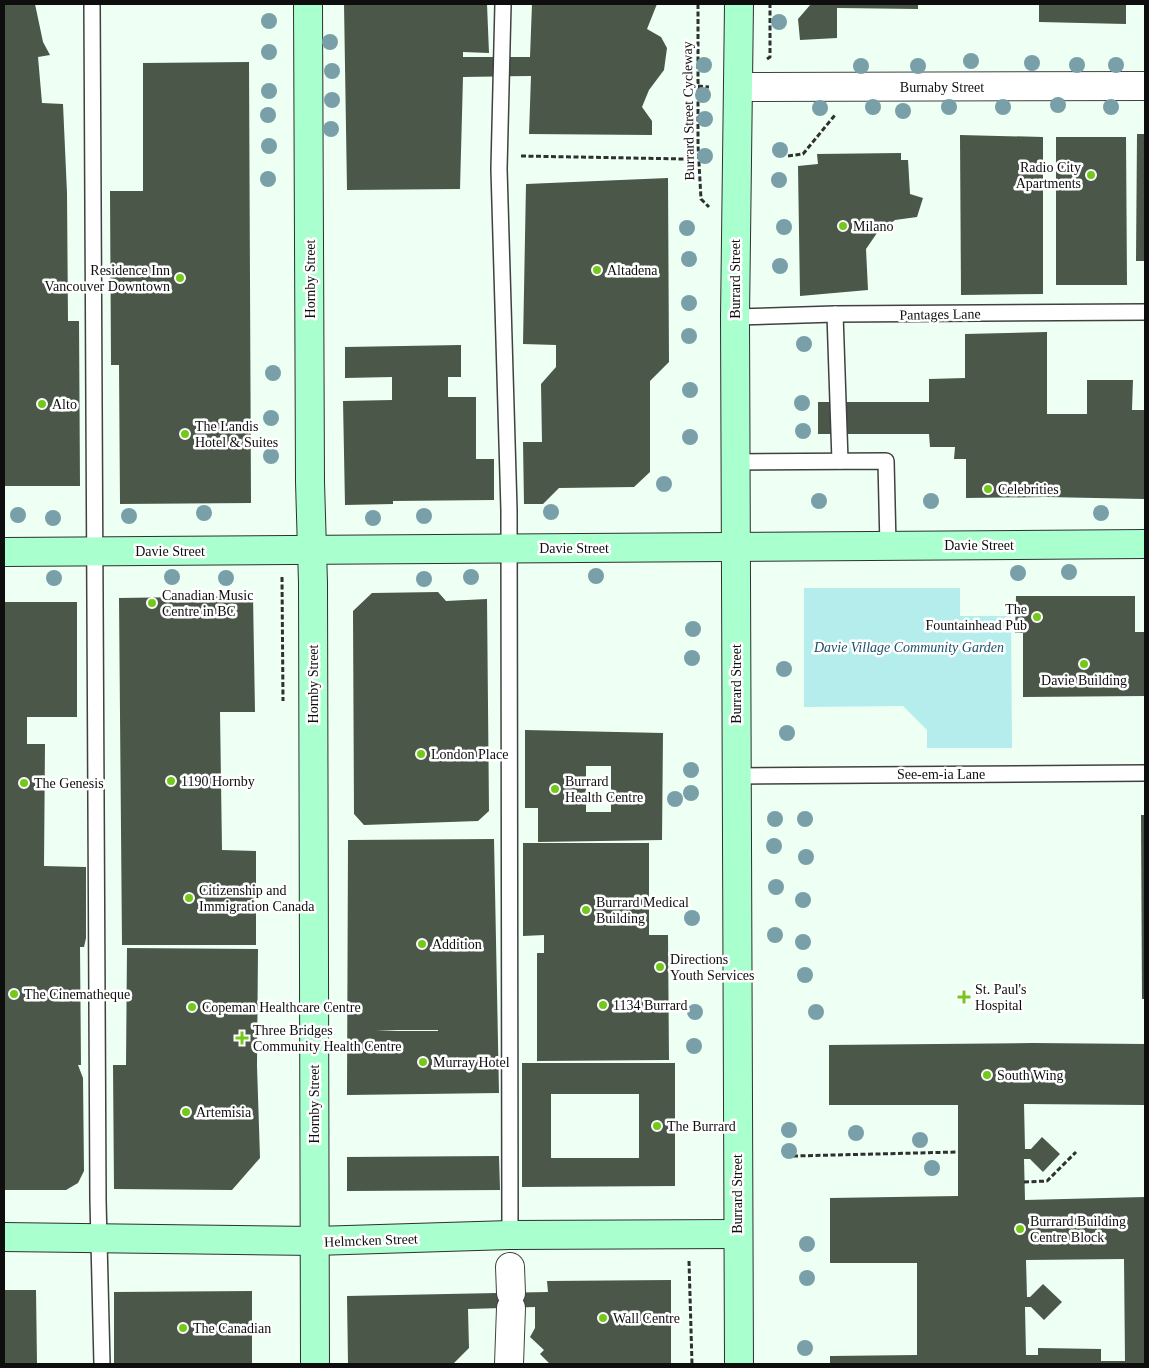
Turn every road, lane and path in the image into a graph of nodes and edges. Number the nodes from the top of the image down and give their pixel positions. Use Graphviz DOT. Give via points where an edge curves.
graph roads {
  1 [pos="92,4"];
  2 [pos="308,4"];
  3 [pos="502,4"];
  4 [pos="698,4"];
  5 [pos="739,4"];
  6 [pos="770,4"];
  7 [pos="770,57"];
  8 [pos="1145,86"];
  9 [pos="738,87"];
  10 [pos="836,113"];
  11 [pos="499,156"];
  12 [pos="788,156"];
  13 [pos="685,159"];
  14 [pos="736,232"];
  15 [pos="1145,312"];
  16 [pos="835,314"];
  17 [pos="735,317"];
  18 [pos="840,460"];
  19 [pos="735,462"];
  20 [pos="1145,544"];
  21 [pos="888,546"];
  22 [pos="736,547"];
  23 [pos="509,548"];
  24 [pos="313,550"];
  25 [pos="4,552"];
  26 [pos="96,552"];
  27 [pos="1145,773"];
  28 [pos="736,776"];
  29 [pos="958,1152"];
  30 [pos="1076,1152"];
  31 [pos="793,1156"];
  32 [pos="1024,1182"];
  33 [pos="738,1234"];
  34 [pos="510,1235"];
  35 [pos="4,1237"];
  36 [pos="99,1239"];
  37 [pos="314,1241"];
  38 [pos="689,1256"];
  39 [pos="510,1289"];
  40 [pos="102,1364"];
  41 [pos="315,1364"];
  42 [pos="509,1364"];
  43 [pos="692,1364"];
  44 [pos="739,1364"];
  1 -- 26 [label="lane"];
  2 -- 24 [label="main road, Hornby Street"];
  3 -- 11 [label="lane"];
  4 -- 14 [label="path, Burrard Street Cycleway" via="701,199"];
  5 -- 9 [label="main road, Burrard Street"];
  6 -- 7 [label="path"];
  8 -- 9 [label="street, Burnaby Street"];
  9 -- 14 [label="main road, Burrard Street"];
  10 -- 12 [label="path" via="804,154"];
  11 -- 13 [label="path"];
  11 -- 23 [label="lane"];
  14 -- 17 [label="main road, Burrard Street"];
  15 -- 16 [label="lane, Pantages Lane"];
  16 -- 17 [label="lane, Pantages Lane"];
  16 -- 18 [label="lane"];
  17 -- 19 [label="main road, Burrard Street"];
  18 -- 19 [label="lane"];
  18 -- 21 [label="lane" via="886,461"];
  19 -- 22 [label="main road, Burrard Street"];
  20 -- 21 [label="main road, Davie Street"];
  21 -- 22 [label="main road, Davie Street"];
  22 -- 23 [label="main road, Davie Street"];
  22 -- 28 [label="main road, Burrard Street"];
  23 -- 24 [label="main road, Davie Street"];
  23 -- 34 [label="lane"];
  24 -- 26 [label="main road, Davie Street"];
  24 -- 37 [label="main road, Hornby Street"];
  25 -- 26 [label="main road, Davie Street"];
  26 -- 36 [label="lane"];
  27 -- 28 [label="lane, See-em-ia Lane"];
  28 -- 33 [label="main road, Burrard Street"];
  29 -- 31 [label="path"];
  30 -- 32 [label="path" via="1047,1181"];
  33 -- 34 [label="main road, Helmcken Street"];
  33 -- 44 [label="main road, Burrard Street"];
  34 -- 37 [label="main road, Helmcken Street"];
  35 -- 36 [label="main road, Helmcken Street"];
  36 -- 37 [label="main road, Helmcken Street"];
  36 -- 40 [label="lane"];
  37 -- 41 [label="main road, Hornby Street"];
  38 -- 43 [label="path"];
  39 -- 42 [label="street"];
}
